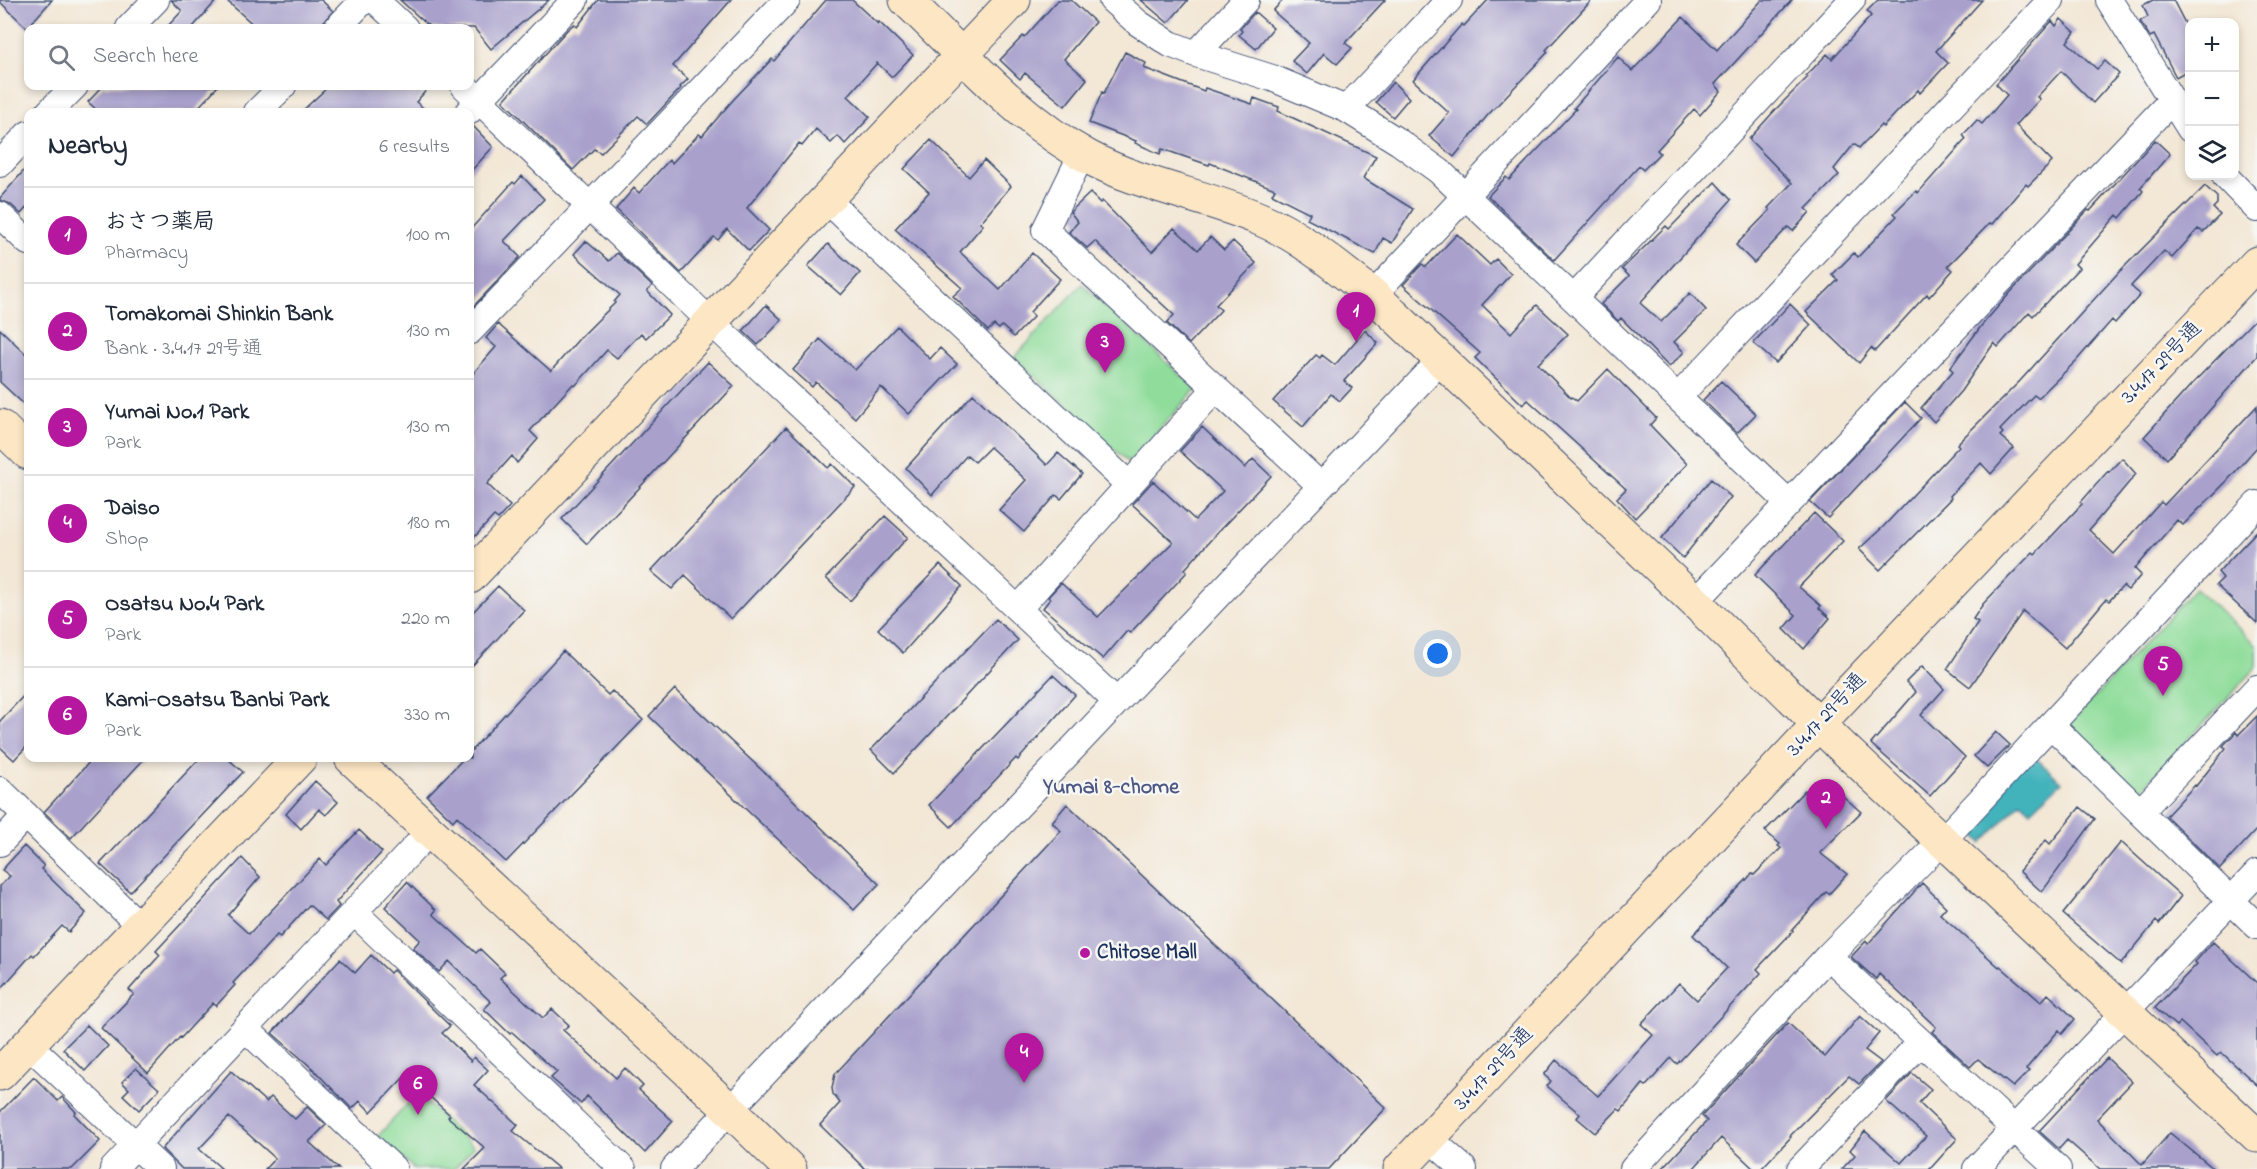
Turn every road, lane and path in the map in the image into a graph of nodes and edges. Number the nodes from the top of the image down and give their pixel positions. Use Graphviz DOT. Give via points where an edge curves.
graph roads {
  1 [pos="156,0"];
  2 [pos="364,0"];
  3 [pos="375,0"];
  4 [pos="576,0"];
  5 [pos="787,0"];
  6 [pos="906,0"];
  7 [pos="1014,0"];
  8 [pos="1112,0"];
  9 [pos="1246,0"];
  10 [pos="1449,0"];
  11 [pos="1648,0"];
  12 [pos="1852,0"];
  13 [pos="2051,0"];
  14 [pos="2109,0"];
  15 [pos="133,24"];
  16 [pos="341,24"];
  17 [pos="401,24"];
  18 [pos="963,54"];
  19 [pos="1196,54"];
  20 [pos="71,90"];
  21 [pos="279,90"];
  22 [pos="471,99"];
  23 [pos="2171,101"];
  24 [pos="53,108"];
  25 [pos="261,108"];
  26 [pos="1346,109"];
  27 [pos="2188,126"];
  28 [pos="24,138"];
  29 [pos="1082,154"];
  30 [pos="0,164"];
  31 [pos="2229,180"];
  32 [pos="1466,195"];
  33 [pos="826,199"];
  34 [pos="589,205"];
  35 [pos="2257,209"];
  36 [pos="0,215"];
  37 [pos="24,238"];
  38 [pos="2257,263"];
  39 [pos="1373,295"];
  40 [pos="1574,298"];
  41 [pos="711,322"];
  42 [pos="474,327"];
  43 [pos="1441,360"];
  44 [pos="1215,388"];
  45 [pos="1678,397"];
  46 [pos="0,426"];
  47 [pos="24,449"];
  48 [pos="1129,485"];
  49 [pos="1322,486"];
  50 [pos="1789,503"];
  51 [pos="2257,504"];
  52 [pos="474,573"];
  53 [pos="1695,602"];
  54 [pos="1018,609"];
  55 [pos="2257,688"];
  56 [pos="1116,702"];
  57 [pos="1820,723"];
  58 [pos="2052,726"];
  59 [pos="296,762"];
  60 [pos="355,762"];
  61 [pos="0,790"];
  62 [pos="2140,812"];
  63 [pos="26,815"];
  64 [pos="430,831"];
  65 [pos="1942,841"];
  66 [pos="0,843"];
  67 [pos="2257,873"];
  68 [pos="2230,901"];
  69 [pos="354,912"];
  70 [pos="140,926"];
  71 [pos="2257,926"];
  72 [pos="1828,956"];
  73 [pos="2124,1013"];
  74 [pos="245,1028"];
  75 [pos="1921,1042"];
  76 [pos="28,1044"];
  77 [pos="0,1074"];
  78 [pos="729,1109"];
  79 [pos="2014,1128"];
  80 [pos="2257,1136"];
  81 [pos="1429,1138"];
  82 [pos="135,1145"];
  83 [pos="114,1169"];
  84 [pos="161,1169"];
  85 [pos="394,1169"];
  86 [pos="623,1169"];
  87 [pos="674,1169"];
  88 [pos="790,1169"];
  89 [pos="1400,1169"];
  90 [pos="1464,1169"];
  91 [pos="1633,1169"];
  92 [pos="1800,1169"];
  93 [pos="1976,1169"];
  94 [pos="2058,1169"];
  1 -- 15 [label="street"];
  2 -- 16 [label="street"];
  3 -- 17 [label="street"];
  4 -- 22 [label="street"];
  5 -- 34 [label="street"];
  6 -- 18 [label="street"];
  7 -- 18 [label="street"];
  8 -- 19 [label="street" via="1170,44"];
  9 -- 19 [label="street"];
  10 -- 26 [label="street"];
  11 -- 32 [label="street"];
  12 -- 40 [label="street"];
  13 -- 45 [label="street"];
  14 -- 23 [label="street"];
  18 -- 29 [label="street" via="1008,99"];
  18 -- 33 [label="street"];
  19 -- 26 [label="street" via="1272,78"];
  20 -- 24 [label="street"];
  21 -- 25 [label="street"];
  22 -- 34 [label="street"];
  23 -- 27 [label="street"];
  23 -- 50 [label="street"];
  26 -- 32 [label="street" via="1399,142"];
  28 -- 30 [label="street"];
  29 -- 39 [label="street" via="1115,170 1261,219 1315,250"];
  29 -- 44 [label="street" via="1045,230"];
  31 -- 35 [label="street"];
  32 -- 39 [label="street"];
  32 -- 40 [label="street"];
  33 -- 41 [label="street"];
  33 -- 48 [label="street"];
  34 -- 41 [label="street"];
  34 -- 42 [label="street"];
  36 -- 37 [label="street"];
  38 -- 57 [label="street, 3.4.17 29号通"];
  39 -- 43 [label="street"];
  40 -- 45 [label="street"];
  41 -- 52 [label="street"];
  41 -- 54 [label="street"];
  43 -- 49 [label="street"];
  43 -- 53 [label="street"];
  44 -- 48 [label="street"];
  44 -- 49 [label="street"];
  45 -- 50 [label="street"];
  46 -- 47 [label="street"];
  48 -- 54 [label="street"];
  49 -- 56 [label="street"];
  50 -- 53 [label="street"];
  51 -- 58 [label="street"];
  53 -- 57 [label="street"];
  54 -- 56 [label="street"];
  55 -- 62 [label="street"];
  56 -- 78 [label="street"];
  57 -- 65 [label="street"];
  57 -- 81 [label="street, 3.4.17 29号通"];
  58 -- 62 [label="street"];
  58 -- 65 [label="street"];
  59 -- 70 [label="street"];
  60 -- 64 [label="street"];
  61 -- 63 [label="street"];
  62 -- 68 [label="street"];
  63 -- 66 [label="street"];
  63 -- 70 [label="street"];
  64 -- 69 [label="street"];
  64 -- 78 [label="street"];
  65 -- 72 [label="street"];
  65 -- 73 [label="street"];
  67 -- 68 [label="street"];
  68 -- 71 [label="street"];
  68 -- 73 [label="street"];
  69 -- 74 [label="street"];
  69 -- 86 [label="street"];
  70 -- 76 [label="street"];
  72 -- 75 [label="street"];
  72 -- 91 [label="street"];
  73 -- 79 [label="street"];
  73 -- 80 [label="street"];
  74 -- 82 [label="street"];
  74 -- 85 [label="street"];
  75 -- 79 [label="street"];
  75 -- 92 [label="street"];
  76 -- 77 [label="street"];
  76 -- 82 [label="street"];
  78 -- 87 [label="street"];
  78 -- 88 [label="street"];
  79 -- 93 [label="street"];
  79 -- 94 [label="street"];
  81 -- 89 [label="street, 3.4.17 29号通"];
  81 -- 90 [label="street"];
  82 -- 83 [label="street"];
  82 -- 84 [label="street"];
}
